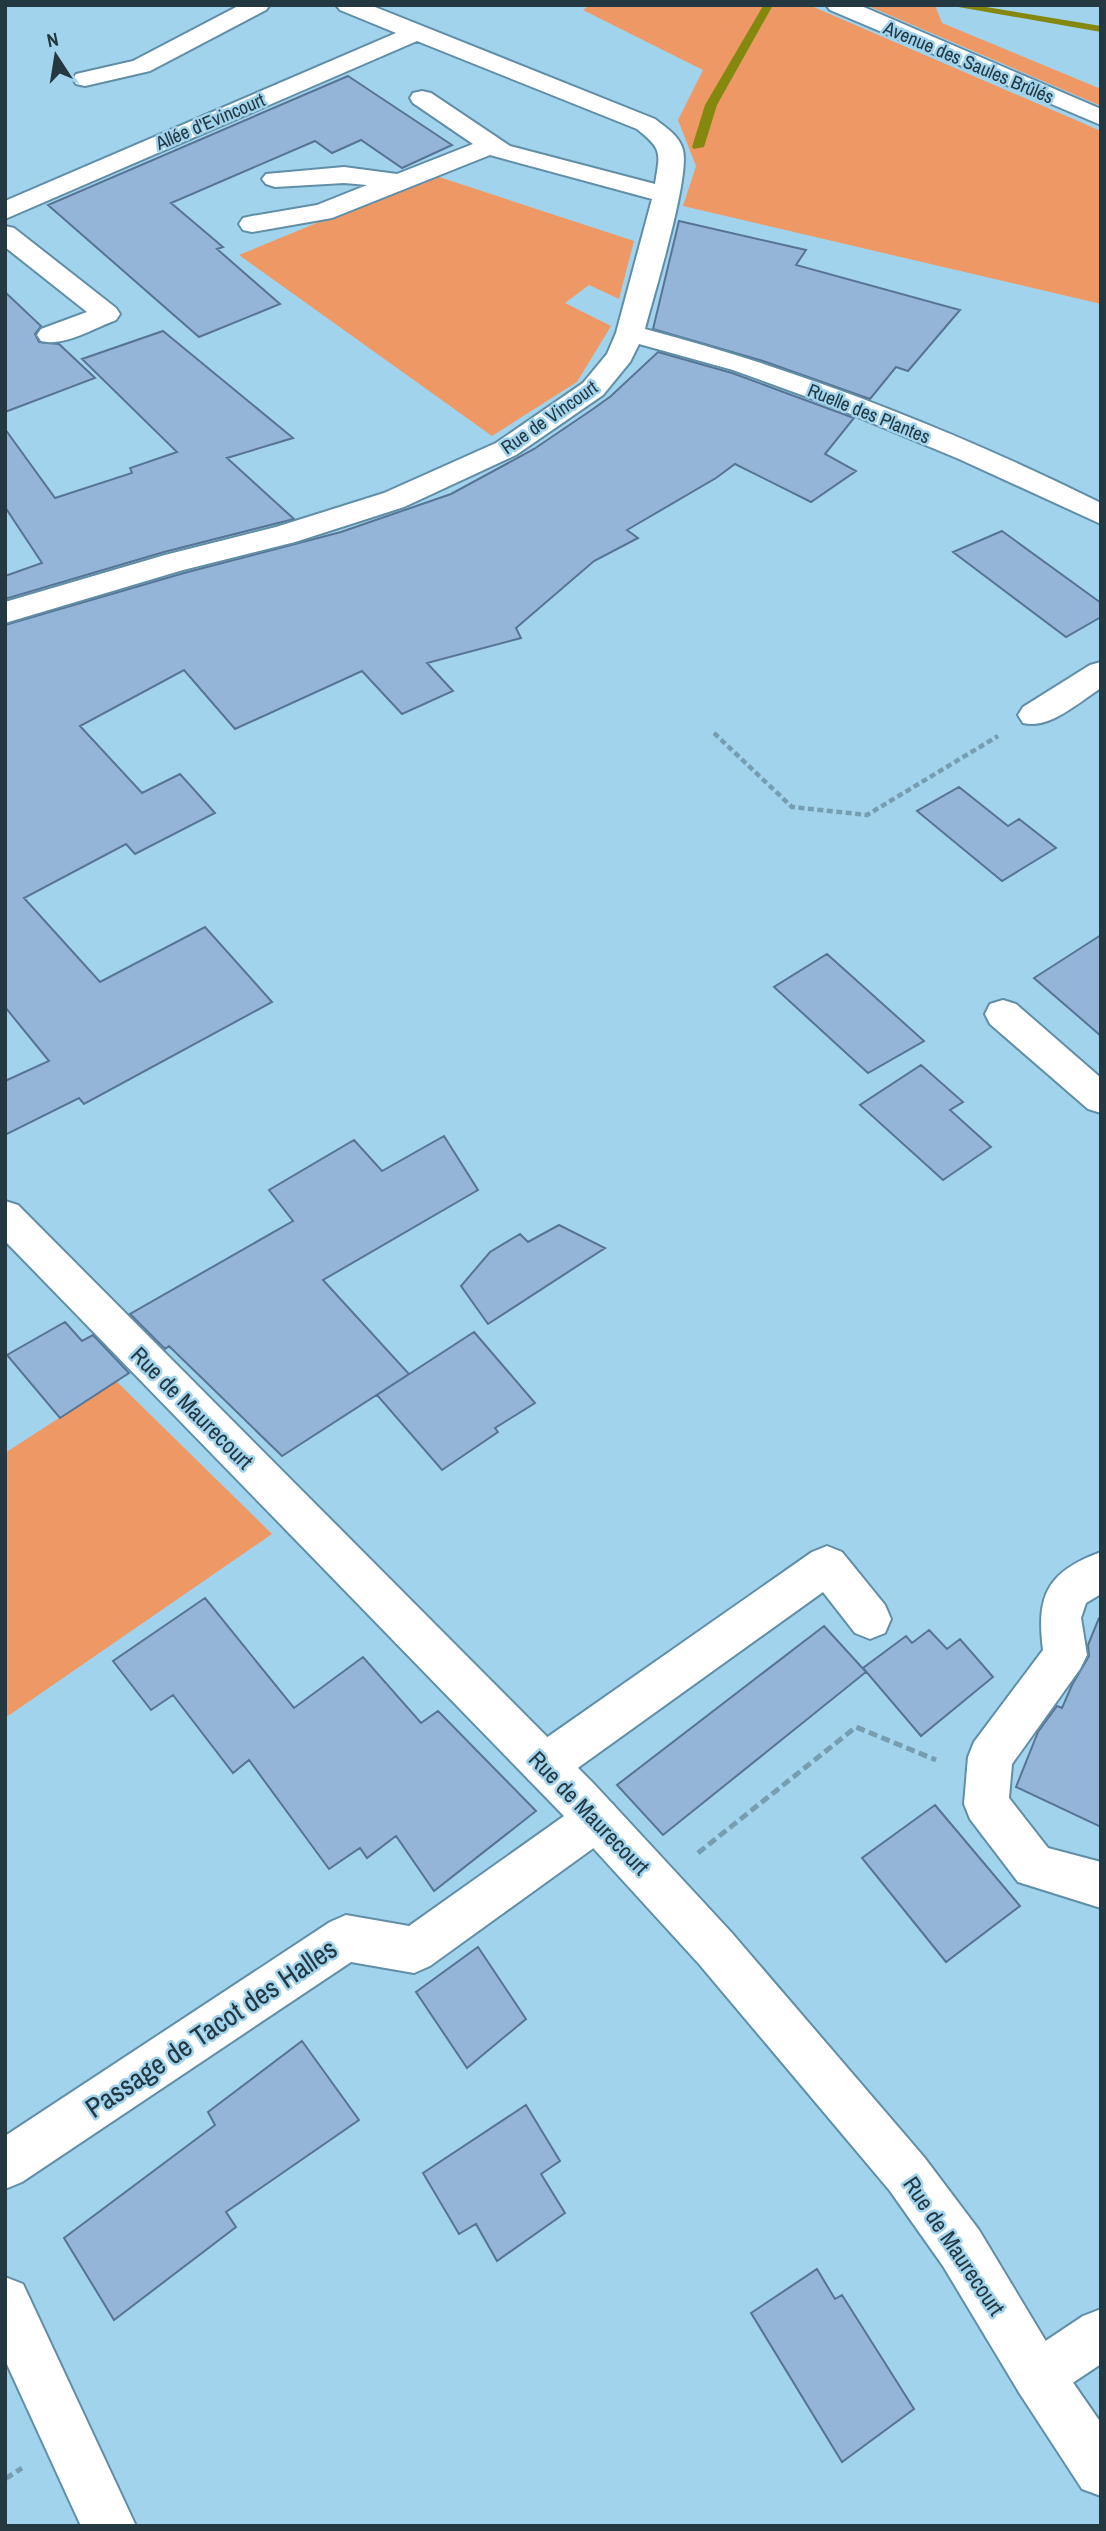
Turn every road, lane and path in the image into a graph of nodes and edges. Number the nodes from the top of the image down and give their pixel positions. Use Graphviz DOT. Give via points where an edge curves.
graph roads {
  1 [pos="258,5"];
  2 [pos="348,5"];
  3 [pos="838,5"];
  4 [pos="195,14"];
  5 [pos="234,18"];
  6 [pos="415,33"];
  7 [pos="85,79"];
  8 [pos="422,98"];
  9 [pos="1101,118"];
  10 [pos="492,145"];
  11 [pos="275,179"];
  12 [pos="399,182"];
  13 [pos="666,195"];
  14 [pos="5,211"];
  15 [pos="252,225"];
  16 [pos="5,234"];
  17 [pos="630,333"];
  18 [pos="51,335"];
  19 [pos="1101,515"];
  20 [pos="5,613"];
  21 [pos="1101,673"];
  22 [pos="1034,715"];
  23 [pos="714,733"];
  24 [pos="1003,1014"];
  25 [pos="1101,1099"];
  26 [pos="5,1216"];
  27 [pos="1101,1571"];
  28 [pos="870,1619"];
  29 [pos="545,1765"];
  30 [pos="988,1782"];
  31 [pos="597,1819"];
  32 [pos="657,1884"];
  33 [pos="1101,1885"];
  34 [pos="5,2165"];
  35 [pos="5,2302"];
  36 [pos="1101,2334"];
  37 [pos="1038,2376"];
  38 [pos="1101,2470"];
  39 [pos="108,2526"];
  1 -- 5 [label="street"];
  2 -- 6 [label="street, Rue de Vincourt"];
  3 -- 9 [label="street, Avenue des Saules Brûlés"];
  4 -- 5 [label="street"];
  5 -- 7 [label="street" via="141,66"];
  6 -- 13 [label="street, Rue de Vincourt" via="646,124 670,148"];
  6 -- 14 [label="street, Allée d'Evincourt"];
  8 -- 10 [label="street"];
  10 -- 12 [label="street"];
  10 -- 13 [label="street"];
  11 -- 12 [label="street" via="344,175"];
  12 -- 15 [label="street" via="323,212"];
  13 -- 17 [label="street, Rue de Vincourt"];
  16 -- 18 [label="street" via="106,314"];
  17 -- 19 [label="street, Ruelle des Plantes" via="741,364 878,415"];
  17 -- 20 [label="street, Rue de Vincourt" via="620,356 593,389 506,449 455,474 349,516"];
  21 -- 22 [label="street"];
  22 -- 23 [label="path" via="867,815 792,807"];
  24 -- 25 [label="street"];
  26 -- 29 [label="street, Rue de Maurecourt"];
  27 -- 30 [label="street" via="1069,1591 1060,1618 1065,1654 990,1757"];
  28 -- 29 [label="street" via="827,1565"];
  29 -- 31 [label="street, Rue de Maurecourt"];
  30 -- 32 [label="path" via="856,1727"];
  30 -- 33 [label="street" via="986,1804 1034,1867"];
  31 -- 32 [label="street, Rue de Maurecourt"];
  31 -- 34 [label="street, Passage de Tacot des Halles" via="414,1950 346,1938"];
  32 -- 37 [label="street, Rue de Maurecourt" via="907,2174 961,2248"];
  35 -- 39 [label="street"];
  36 -- 37 [label="street"];
  37 -- 38 [label="street, Rue de Maurecourt"];
}
